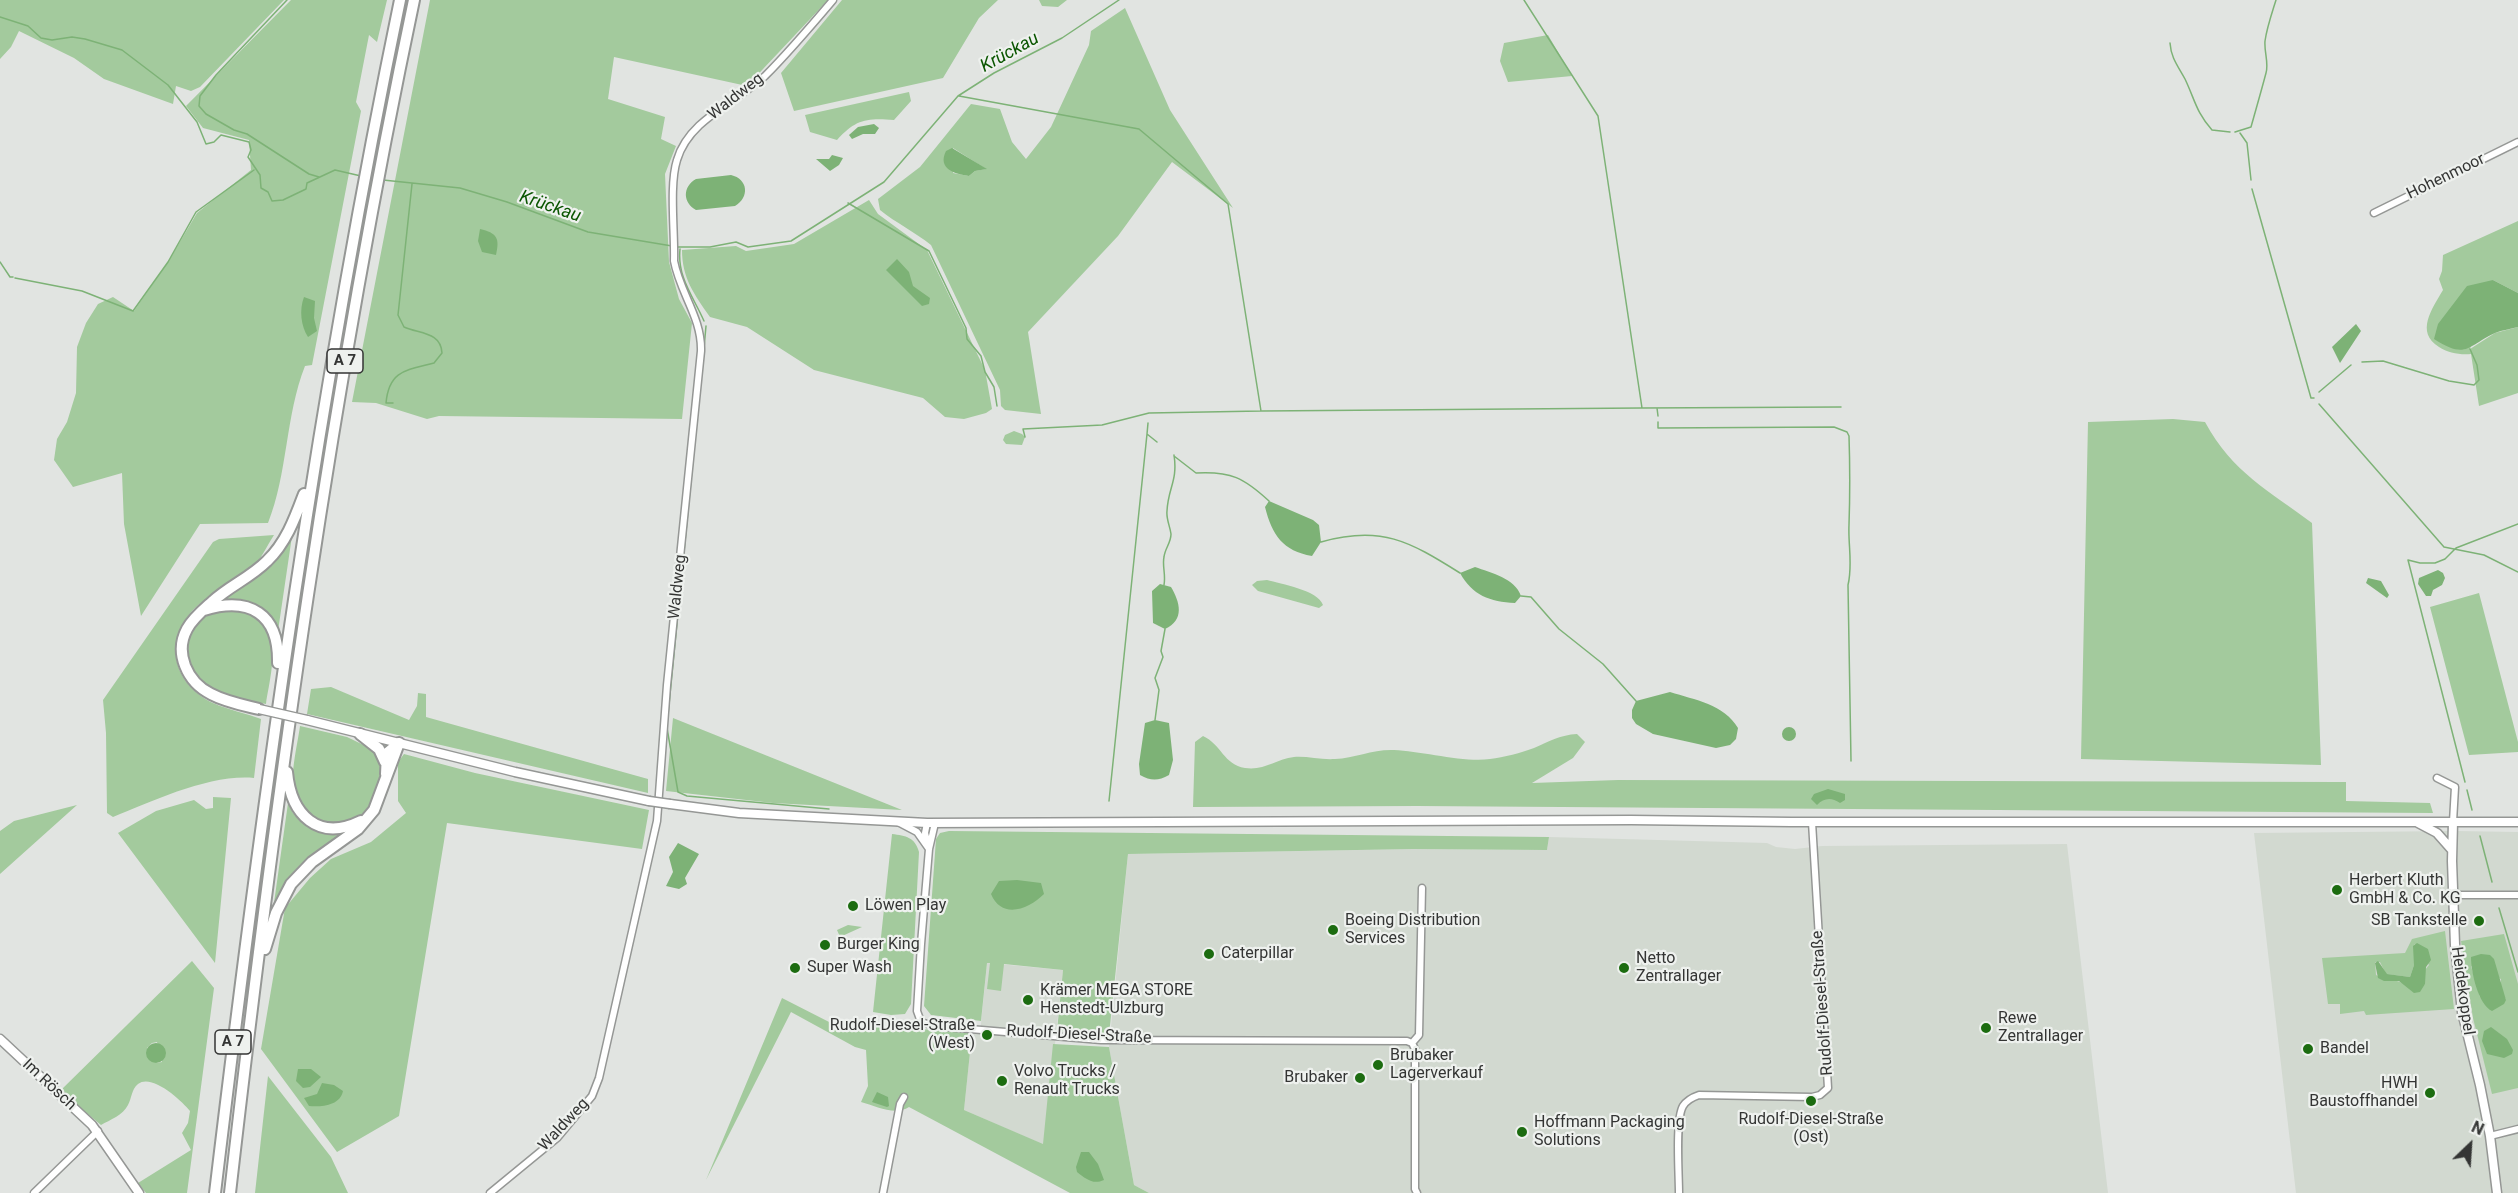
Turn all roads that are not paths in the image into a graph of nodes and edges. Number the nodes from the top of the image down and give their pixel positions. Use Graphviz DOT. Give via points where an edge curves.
graph roads {
  1 [pos="400,0"];
  2 [pos="414,0"];
  3 [pos="833,0"];
  4 [pos="2518,142"];
  5 [pos="2374,213"];
  6 [pos="312,474"];
  7 [pos="201,611"];
  8 [pos="278,699"];
  9 [pos="259,709"];
  10 [pos="360,734"];
  11 [pos="399,743"];
  12 [pos="285,755"];
  13 [pos="386,762"];
  14 [pos="386,778"];
  15 [pos="2437,778"];
  16 [pos="367,819"];
  17 [pos="897,822"];
  18 [pos="1812,822"];
  19 [pos="2417,822"];
  20 [pos="2453,822"];
  21 [pos="2518,822"];
  22 [pos="931,823"];
  23 [pos="929,849"];
  24 [pos="2452,850"];
  25 [pos="1422,888"];
  26 [pos="2518,895"];
  27 [pos="2453,896"];
  28 [pos="255,981"];
  29 [pos="0,1039"];
  30 [pos="1412,1043"];
  31 [pos="904,1097"];
  32 [pos="2518,1129"];
  33 [pos="98,1131"];
  34 [pos="2490,1136"];
  35 [pos="33,1193"];
  36 [pos="140,1193"];
  37 [pos="215,1193"];
  38 [pos="230,1193"];
  39 [pos="490,1193"];
  40 [pos="883,1193"];
  41 [pos="1417,1193"];
  42 [pos="1679,1193"];
  43 [pos="2497,1193"];
  1 -- 6 [label="highway, A 7" via="363,181"];
  2 -- 12 [label="highway, A 7" via="324,485"];
  3 -- 39 [label="street, Waldweg" via="753,87 696,128 676,162 676,274 702,336 657,821 592,1096 557,1138"];
  4 -- 5 [label="street, Hohenmoor"];
  6 -- 7 [label="highway" via="294,522 279,548 253,574"];
  6 -- 8 [label="highway, A 7"];
  7 -- 8 [label="highway" via="239,605 257,612 268,623 278,649"];
  7 -- 9 [label="highway" via="183,641 186,669 211,694"];
  8 -- 37 [label="highway, A 7"];
  9 -- 10 [label="main road, bridge"];
  10 -- 11 [label="main road"];
  10 -- 13 [label="highway" via="379,749"];
  11 -- 13 [label="highway" via="388,750"];
  11 -- 14 [label="highway"];
  11 -- 17 [label="main road, bridge" via="649,801 739,813"];
  12 -- 16 [label="highway" via="290,795 308,820 334,829"];
  12 -- 28 [label="highway, A 7"];
  13 -- 14 [label="highway"];
  14 -- 16 [label="highway" via="379,801"];
  15 -- 20 [label="street" via="2455,787"];
  16 -- 28 [label="highway" via="312,862 288,889 276,913"];
  17 -- 22 [label="main road"];
  17 -- 23 [label="street" via="917,832"];
  18 -- 19 [label="main road"];
  18 -- 22 [label="main road"];
  18 -- 42 [label="street, Rudolf-Diesel-Straße" via="1828,1088 1812,1097 1699,1095 1687,1101 1679,1120"];
  19 -- 20 [label="main road"];
  19 -- 24 [label="main road" via="2437,833"];
  20 -- 21 [label="main road"];
  20 -- 24 [label="main road, Heidekoppel"];
  22 -- 23 [label="street, Rudolf-Diesel-Straße"];
  23 -- 30 [label="street, Rudolf-Diesel-Straße" via="917,1011 918,1019 925,1024 1101,1040"];
  24 -- 27 [label="main road, Heidekoppel"];
  25 -- 30 [label="street" via="1419,1035"];
  26 -- 27 [label="street"];
  27 -- 34 [label="main road, Heidekoppel" via="2462,1012"];
  28 -- 38 [label="highway, A 7"];
  29 -- 33 [label="main road, Im Rösch"];
  30 -- 41 [label="street"];
  31 -- 40 [label="street"];
  32 -- 34 [label="street"];
  33 -- 35 [label="street"];
  33 -- 36 [label="main road, Im Rösch"];
  34 -- 43 [label="main road, Heidekoppel"];
}
